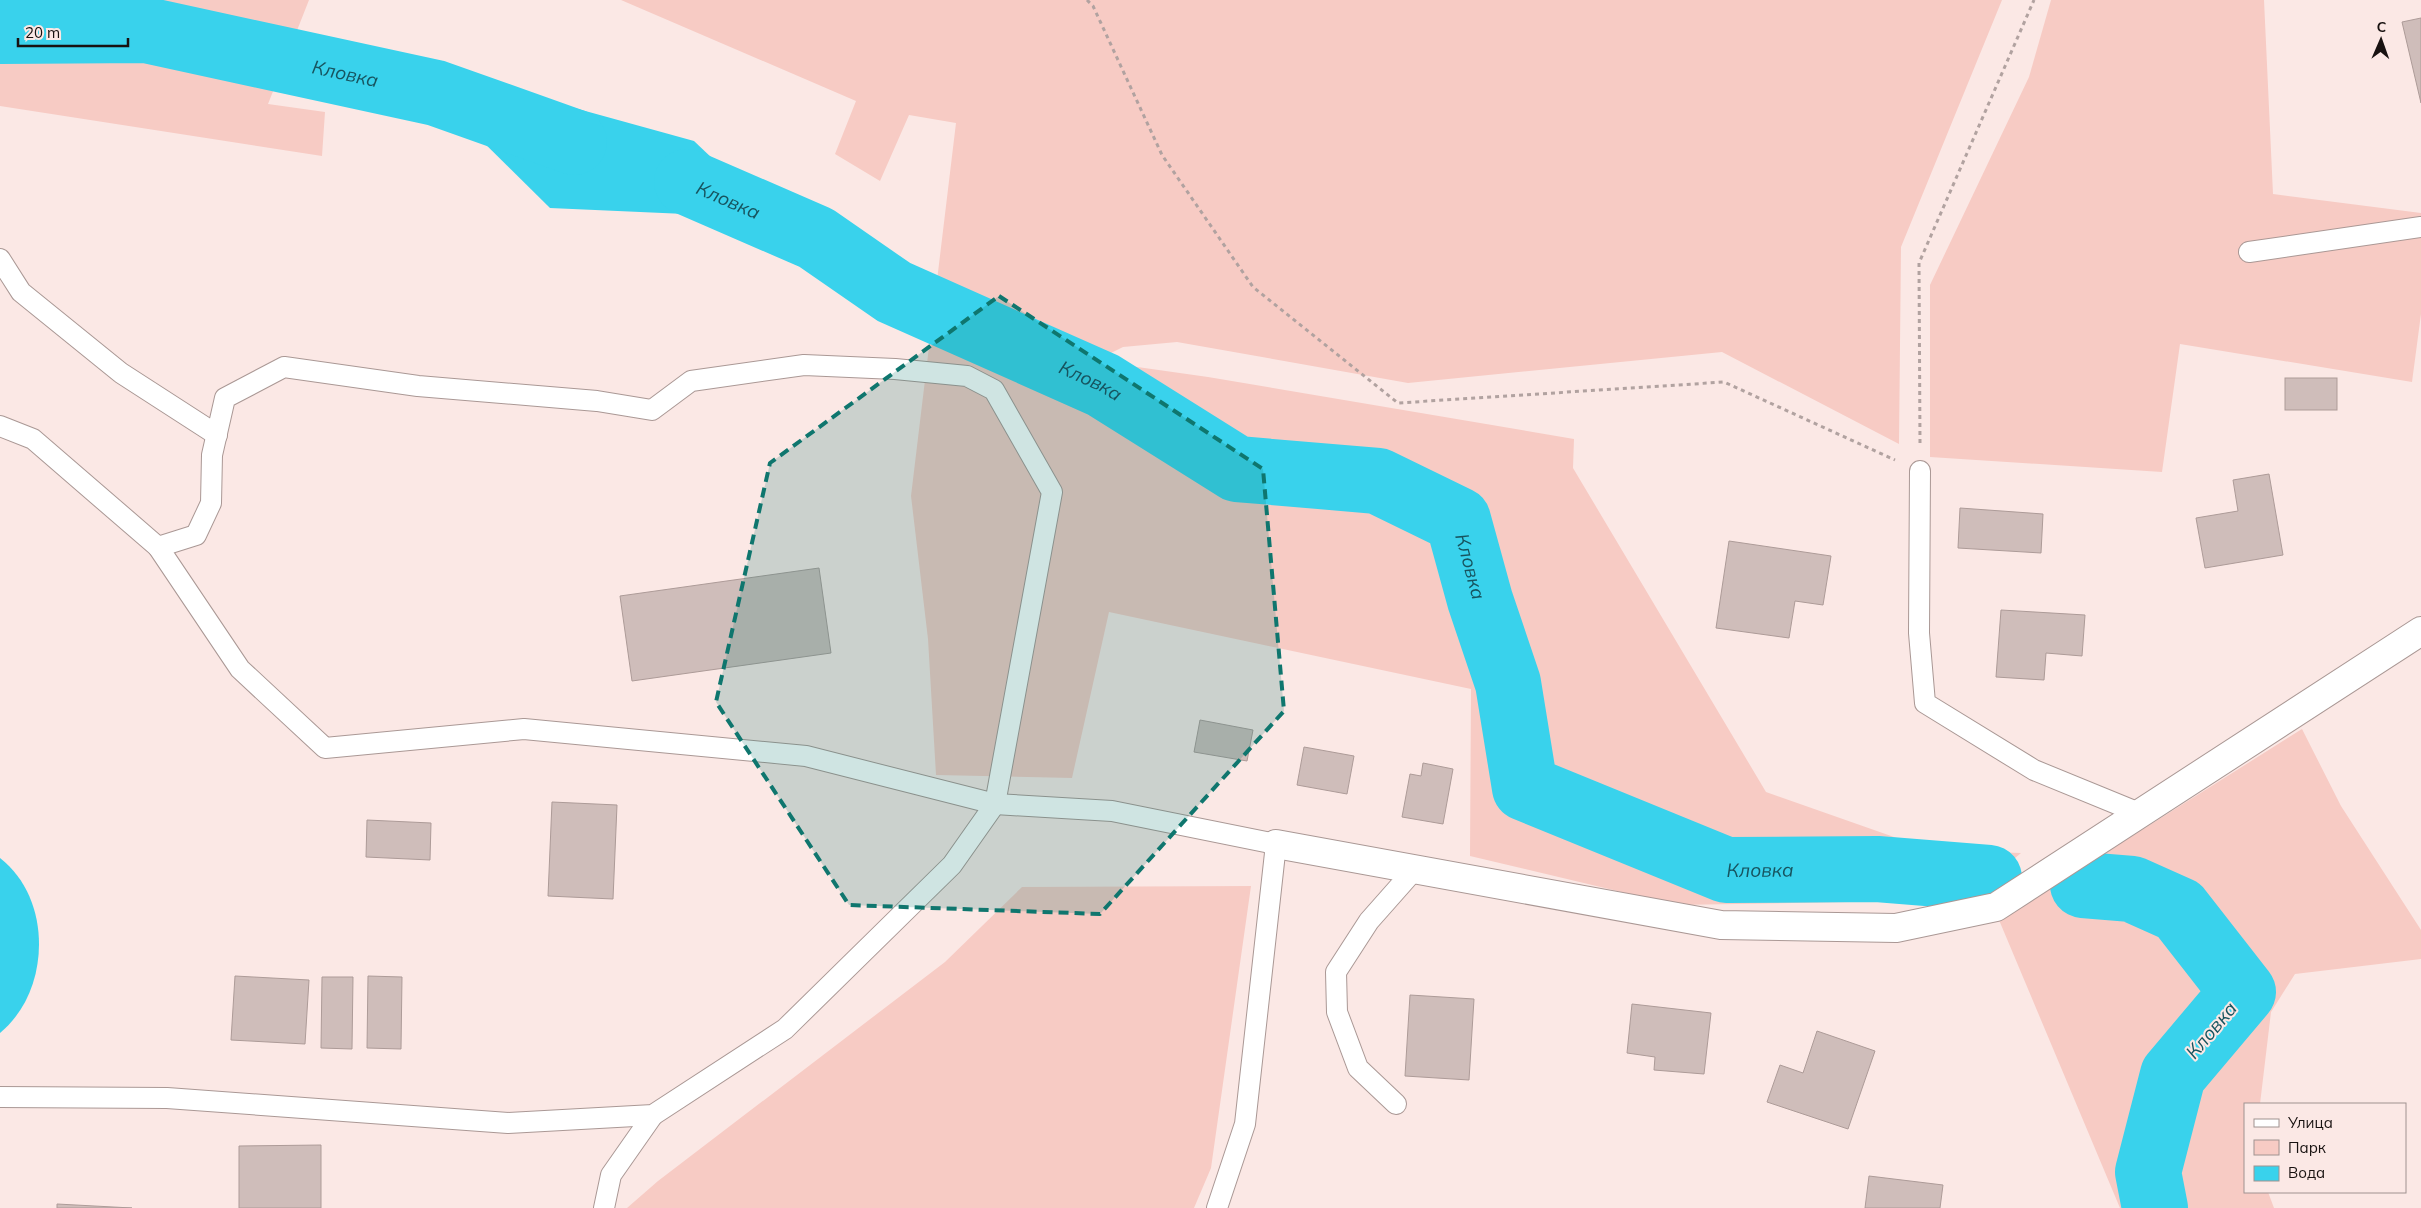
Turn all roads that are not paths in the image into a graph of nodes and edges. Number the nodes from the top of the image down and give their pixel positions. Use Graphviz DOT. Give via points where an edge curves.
graph roads {
  1 [pos="2421,227"];
  2 [pos="2249,252"];
  3 [pos="0,259"];
  4 [pos="0,426"];
  5 [pos="216,435"];
  6 [pos="1920,471"];
  7 [pos="158,547"];
  8 [pos="2421,631"];
  9 [pos="995,804"];
  10 [pos="2140,813"];
  11 [pos="1276,844"];
  12 [pos="1415,869"];
  13 [pos="0,1097"];
  14 [pos="1396,1104"];
  15 [pos="653,1115"];
  16 [pos="604,1208"];
  17 [pos="1217,1208"];
  1 -- 2 [label="lane"];
  3 -- 5 [label="lane" via="21,292 121,373"];
  4 -- 7 [label="lane" via="33,439"];
  5 -- 7 [label="lane" via="212,455 211,502 196,535"];
  5 -- 9 [label="lane" via="225,398 284,367 418,386 597,401 652,410 691,381 804,365 967,376 994,390 1052,492"];
  6 -- 10 [label="lane" via="1919,633 1925,703 2034,770"];
  7 -- 9 [label="lane" via="240,669 325,748 524,729 806,756"];
  8 -- 10 [label="street"];
  9 -- 11 [label="lane" via="1112,811"];
  9 -- 15 [label="lane" via="952,865 786,1029"];
  10 -- 12 [label="street" via="1996,908 1896,928 1721,925"];
  11 -- 12 [label="street"];
  11 -- 17 [label="lane" via="1245,1124"];
  12 -- 14 [label="lane" via="1369,921 1336,972 1337,1012 1358,1068"];
  13 -- 15 [label="lane" via="167,1098 508,1123"];
  15 -- 16 [label="lane" via="611,1175"];
}
